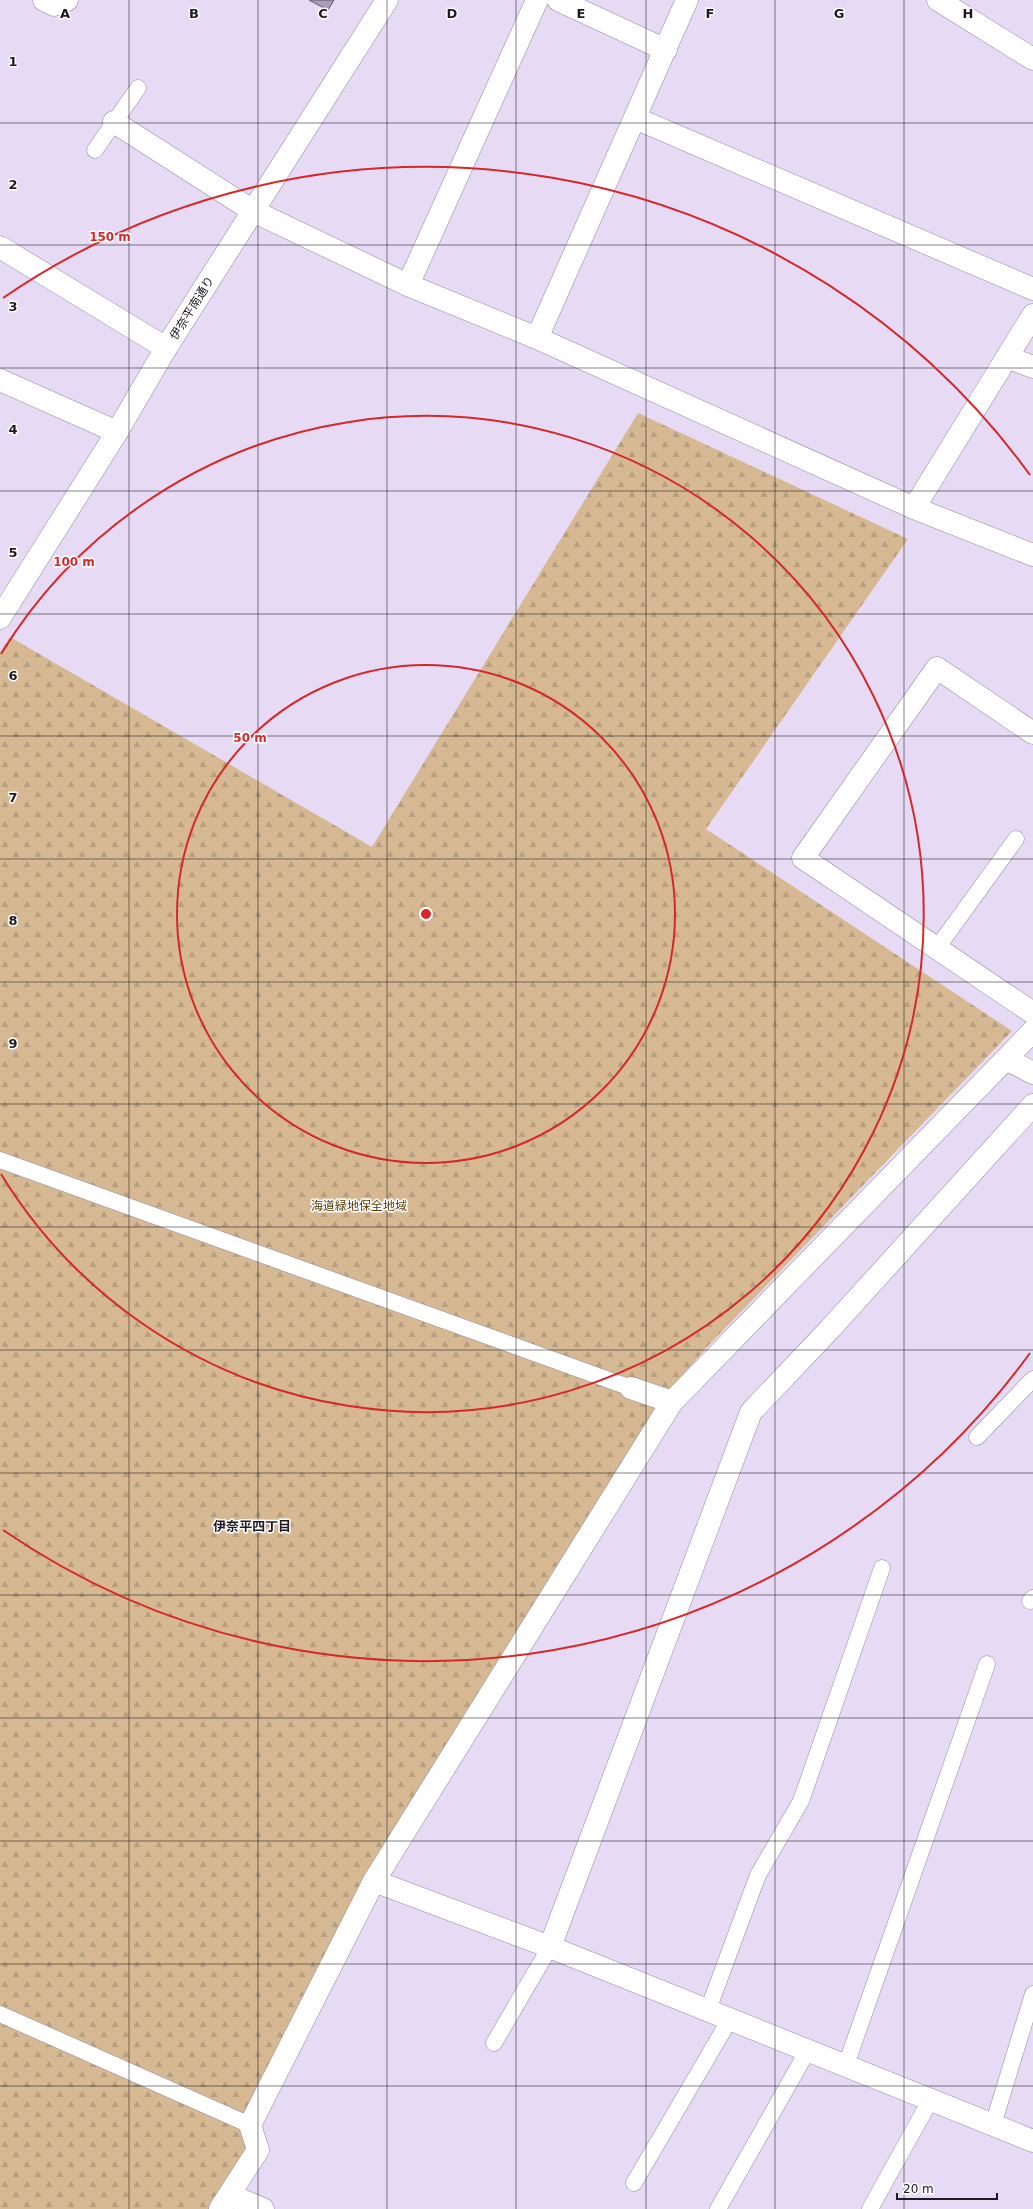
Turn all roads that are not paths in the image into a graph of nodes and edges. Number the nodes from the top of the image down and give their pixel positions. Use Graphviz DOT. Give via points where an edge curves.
graph roads {
  1 [pos="44,0"];
  2 [pos="67,0"];
  3 [pos="387,0"];
  4 [pos="537,0"];
  5 [pos="558,0"];
  6 [pos="688,0"];
  7 [pos="938,0"];
  8 [pos="666,50"];
  9 [pos="1033,59"];
  10 [pos="138,88"];
  11 [pos="635,118"];
  12 [pos="114,122"];
  13 [pos="96,150"];
  14 [pos="253,211"];
  15 [pos="0,247"];
  16 [pos="408,285"];
  17 [pos="1033,289"];
  18 [pos="1033,315"];
  19 [pos="537,338"];
  20 [pos="166,348"];
  21 [pos="1007,357"];
  22 [pos="1033,367"];
  23 [pos="0,380"];
  24 [pos="117,432"];
  25 [pos="914,508"];
  26 [pos="1033,555"];
  27 [pos="0,618"];
  28 [pos="1033,733"];
  29 [pos="1016,839"];
  30 [pos="937,948"];
  31 [pos="1033,1013"];
  32 [pos="1033,1031"];
  33 [pos="1006,1059"];
  34 [pos="1033,1073"];
  35 [pos="1033,1105"];
  36 [pos="0,1160"];
  37 [pos="1033,1379"];
  38 [pos="631,1388"];
  39 [pos="672,1402"];
  40 [pos="978,1437"];
  41 [pos="882,1568"];
  42 [pos="987,1664"];
  43 [pos="374,1881"];
  44 [pos="550,1946"];
  45 [pos="1033,1994"];
  46 [pos="708,2010"];
  47 [pos="0,2014"];
  48 [pos="730,2019"];
  49 [pos="494,2043"];
  50 [pos="808,2050"];
  51 [pos="846,2065"];
  52 [pos="931,2100"];
  53 [pos="250,2125"];
  54 [pos="994,2125"];
  55 [pos="1033,2141"];
  56 [pos="634,2183"];
  57 [pos="225,2202"];
  58 [pos="263,2209"];
  59 [pos="718,2209"];
  60 [pos="870,2209"];
  1 -- 2 [label="street" via="54,4"];
  3 -- 14 [label="street, 伊奈平南通り"];
  4 -- 16 [label="street"];
  5 -- 8 [label="street"];
  6 -- 8 [label="street"];
  7 -- 9 [label="street"];
  8 -- 11 [label="street"];
  10 -- 12 [label="lane"];
  11 -- 17 [label="street"];
  11 -- 19 [label="street"];
  12 -- 13 [label="lane"];
  12 -- 14 [label="street"];
  14 -- 16 [label="street"];
  14 -- 20 [label="street, 伊奈平南通り"];
  15 -- 20 [label="street"];
  16 -- 19 [label="street"];
  18 -- 21 [label="street"];
  19 -- 25 [label="street"];
  20 -- 24 [label="street, 伊奈平南通り"];
  21 -- 22 [label="street"];
  21 -- 25 [label="street"];
  23 -- 24 [label="street"];
  24 -- 27 [label="street, 伊奈平南通り"];
  25 -- 26 [label="street"];
  28 -- 30 [label="street" via="937,668 802,858"];
  29 -- 30 [label="lane"];
  30 -- 31 [label="street"];
  32 -- 33 [label="street"];
  33 -- 34 [label="street"];
  33 -- 39 [label="street"];
  35 -- 44 [label="street" via="751,1412"];
  36 -- 38 [label="lane"];
  37 -- 40 [label="lane"];
  38 -- 39 [label="street"];
  39 -- 43 [label="street"];
  41 -- 46 [label="lane" via="801,1801 758,1875"];
  42 -- 51 [label="lane"];
  43 -- 44 [label="street"];
  43 -- 53 [label="street"];
  44 -- 46 [label="street"];
  44 -- 49 [label="lane"];
  45 -- 54 [label="lane"];
  46 -- 48 [label="street"];
  47 -- 53 [label="lane"];
  48 -- 50 [label="street"];
  48 -- 56 [label="lane"];
  50 -- 51 [label="street"];
  50 -- 59 [label="lane"];
  51 -- 52 [label="street"];
  52 -- 54 [label="street"];
  52 -- 60 [label="lane"];
  53 -- 57 [label="street" via="258,2150"];
  54 -- 55 [label="street"];
  57 -- 58 [label="street"];
}
